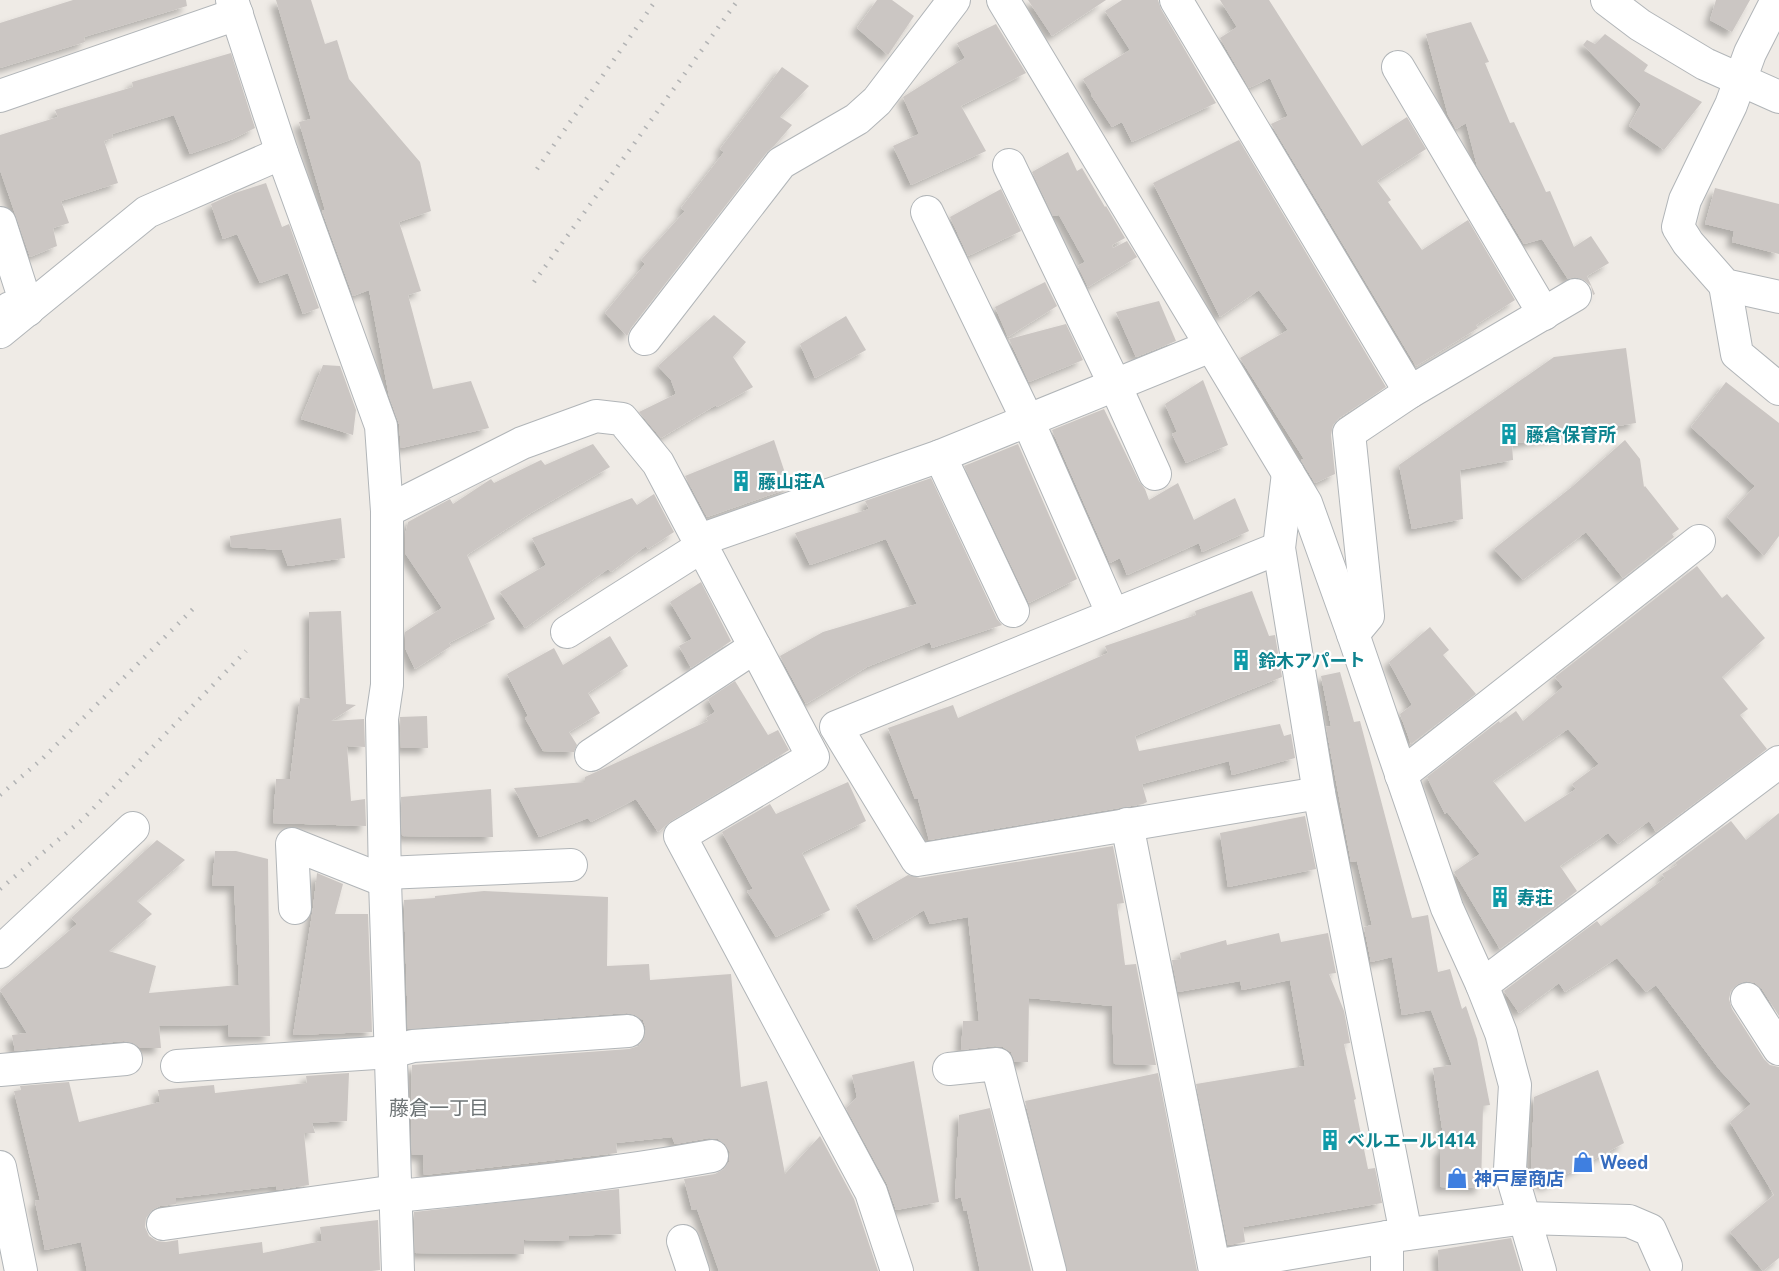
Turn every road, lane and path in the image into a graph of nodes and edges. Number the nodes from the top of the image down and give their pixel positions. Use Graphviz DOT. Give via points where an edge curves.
graph roads {
  1 [pos="954,0"];
  2 [pos="1003,0"];
  3 [pos="1176,0"];
  4 [pos="1607,0"];
  5 [pos="1777,0"];
  6 [pos="235,7"];
  7 [pos="1398,67"];
  8 [pos="1741,81"];
  9 [pos="0,96"];
  10 [pos="1779,97"];
  11 [pos="282,153"];
  12 [pos="1009,165"];
  13 [pos="927,212"];
  14 [pos="0,224"];
  15 [pos="1725,285"];
  16 [pos="1575,295"];
  17 [pos="1779,297"];
  18 [pos="14,308"];
  19 [pos="1544,314"];
  20 [pos="0,332"];
  21 [pos="645,339"];
  22 [pos="1211,346"];
  23 [pos="1115,386"];
  24 [pos="1779,389"];
  25 [pos="1410,392"];
  26 [pos="1028,421"];
  27 [pos="940,456"];
  28 [pos="1288,473"];
  29 [pos="1155,474"];
  30 [pos="387,511"];
  31 [pos="1699,541"];
  32 [pos="701,547"];
  33 [pos="1279,548"];
  34 [pos="1013,611"];
  35 [pos="1113,615"];
  36 [pos="567,632"];
  37 [pos="1353,634"];
  38 [pos="755,647"];
  39 [pos="591,755"];
  40 [pos="1779,762"];
  41 [pos="1401,775"];
  42 [pos="1319,793"];
  43 [pos="1127,824"];
  44 [pos="133,828"];
  45 [pos="571,865"];
  46 [pos="385,877"];
  47 [pos="295,908"];
  48 [pos="0,952"];
  49 [pos="1482,985"];
  50 [pos="1747,999"];
  51 [pos="628,1030"];
  52 [pos="1779,1048"];
  53 [pos="391,1052"];
  54 [pos="126,1059"];
  55 [pos="177,1066"];
  56 [pos="949,1068"];
  57 [pos="0,1070"];
  58 [pos="712,1156"];
  59 [pos="0,1167"];
  60 [pos="396,1196"];
  61 [pos="1525,1218"];
  62 [pos="163,1224"];
  63 [pos="1397,1235"];
  64 [pos="682,1241"];
  65 [pos="1666,1266"];
  66 [pos="21,1271"];
  67 [pos="398,1271"];
  68 [pos="693,1271"];
  69 [pos="897,1271"];
  70 [pos="1050,1271"];
  71 [pos="1387,1271"];
  72 [pos="1540,1271"];
  1 -- 21 [label="street" via="877,101 857,119 781,163"];
  2 -- 22 [label="street"];
  3 -- 25 [label="street"];
  4 -- 8 [label="street" via="1649,31"];
  5 -- 8 [label="street" via="1750,53"];
  6 -- 9 [label="street"];
  6 -- 11 [label="street"];
  7 -- 19 [label="street"];
  8 -- 10 [label="street"];
  8 -- 15 [label="street" via="1685,200 1678,227"];
  11 -- 18 [label="street" via="147,212"];
  11 -- 30 [label="street" via="381,426"];
  12 -- 23 [label="street"];
  13 -- 26 [label="street"];
  14 -- 18 [label="street"];
  15 -- 17 [label="street"];
  15 -- 24 [label="street" via="1737,354"];
  16 -- 19 [label="street"];
  18 -- 20 [label="street"];
  19 -- 25 [label="street"];
  22 -- 23 [label="street"];
  22 -- 28 [label="street"];
  23 -- 26 [label="street"];
  23 -- 29 [label="street"];
  25 -- 37 [label="street" via="1349,433 1368,616"];
  26 -- 27 [label="street"];
  26 -- 35 [label="street"];
  27 -- 32 [label="street" via="711,536"];
  27 -- 34 [label="street"];
  28 -- 33 [label="street"];
  28 -- 37 [label="street" via="1306,503"];
  30 -- 32 [label="street" via="522,443 596,416 622,419 651,454"];
  30 -- 46 [label="street" via="387,685 382,719"];
  31 -- 41 [label="street"];
  32 -- 36 [label="street"];
  32 -- 38 [label="street"];
  33 -- 35 [label="street"];
  33 -- 42 [label="street"];
  35 -- 43 [label="street" via="836,727 917,860"];
  37 -- 41 [label="street"];
  38 -- 39 [label="street"];
  38 -- 69 [label="street" via="813,757 681,836 871,1192"];
  40 -- 49 [label="street"];
  41 -- 49 [label="street" via="1447,908"];
  42 -- 43 [label="street"];
  42 -- 63 [label="street"];
  43 -- 63 [label="street" via="1214,1266"];
  44 -- 48 [label="street"];
  45 -- 46 [label="street"];
  46 -- 47 [label="street" via="292,844"];
  46 -- 53 [label="street"];
  49 -- 61 [label="street" via="1501,1033 1515,1085 1510,1169"];
  50 -- 52 [label="street"];
  51 -- 53 [label="street" via="413,1046"];
  53 -- 55 [label="street"];
  53 -- 60 [label="street"];
  54 -- 57 [label="street"];
  56 -- 70 [label="street" via="998,1064"];
  58 -- 60 [label="street" via="528,1184"];
  59 -- 66 [label="street"];
  60 -- 62 [label="street" via="382,1193"];
  60 -- 67 [label="street"];
  61 -- 63 [label="street"];
  61 -- 65 [label="street" via="1629,1221 1650,1230"];
  61 -- 72 [label="street"];
  63 -- 71 [label="street"];
  64 -- 68 [label="street"];
}
